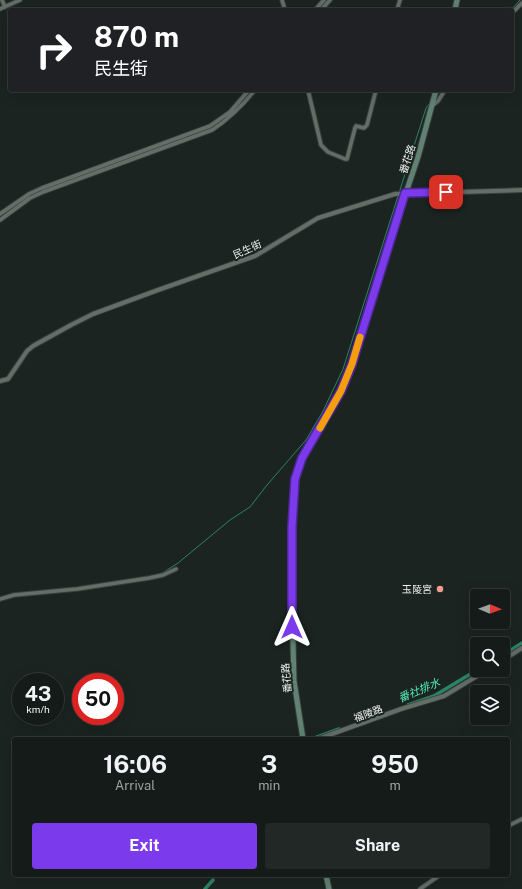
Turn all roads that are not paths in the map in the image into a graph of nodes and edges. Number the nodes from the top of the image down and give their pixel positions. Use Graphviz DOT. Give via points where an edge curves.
graph roads {
  1 [pos="2,0"];
  2 [pos="20,0"];
  3 [pos="324,0"];
  4 [pos="330,0"];
  5 [pos="522,3"];
  6 [pos="5,6"];
  7 [pos="318,8"];
  8 [pos="323,8"];
  9 [pos="0,9"];
  10 [pos="514,11"];
  11 [pos="247,92"];
  12 [pos="253,92"];
  13 [pos="308,92"];
  14 [pos="375,92"];
  15 [pos="436,92"];
  16 [pos="444,92"];
  17 [pos="432,106"];
  18 [pos="522,190"];
  19 [pos="405,193"];
  20 [pos="0,214"];
  21 [pos="0,220"];
  22 [pos="0,381"];
  23 [pos="176,569"];
  24 [pos="0,599"];
  25 [pos="522,648"];
  26 [pos="510,656"];
  27 [pos="475,677"];
  28 [pos="303,737"];
  29 [pos="324,737"];
  30 [pos="522,818"];
  31 [pos="510,825"];
  32 [pos="326,877"];
  33 [pos="437,877"];
  34 [pos="329,889"];
  35 [pos="420,889"];
  1 -- 6 [label="street"];
  2 -- 6 [label="street"];
  3 -- 7 [label="street"];
  4 -- 8 [label="street"];
  5 -- 10 [label="street"];
  6 -- 9 [label="street"];
  11 -- 20 [label="street" via="230,112 210,126 42,188"];
  12 -- 21 [label="street" via="228,120 212,130 43,192 30,198"];
  13 -- 14 [label="street" via="321,145 328,152 345,159 356,126 364,128 367,125"];
  15 -- 17 [label="main road, 番花路"];
  16 -- 17 [label="street"];
  17 -- 19 [label="main road, 番花路"];
  18 -- 19 [label="street, 民生街"];
  19 -- 22 [label="street, 民生街" via="318,218 255,256 82,320 32,346 8,379"];
  19 -- 28 [label="main road, 番花路" via="352,364 341,391 302,458 295,479 292,527 293,665"];
  23 -- 24 [label="street" via="149,578"];
  25 -- 26 [label="street"];
  27 -- 29 [label="street, 福陵路" via="444,696"];
  30 -- 31 [label="street"];
  32 -- 34 [label="main road"];
  33 -- 35 [label="street"];
}
